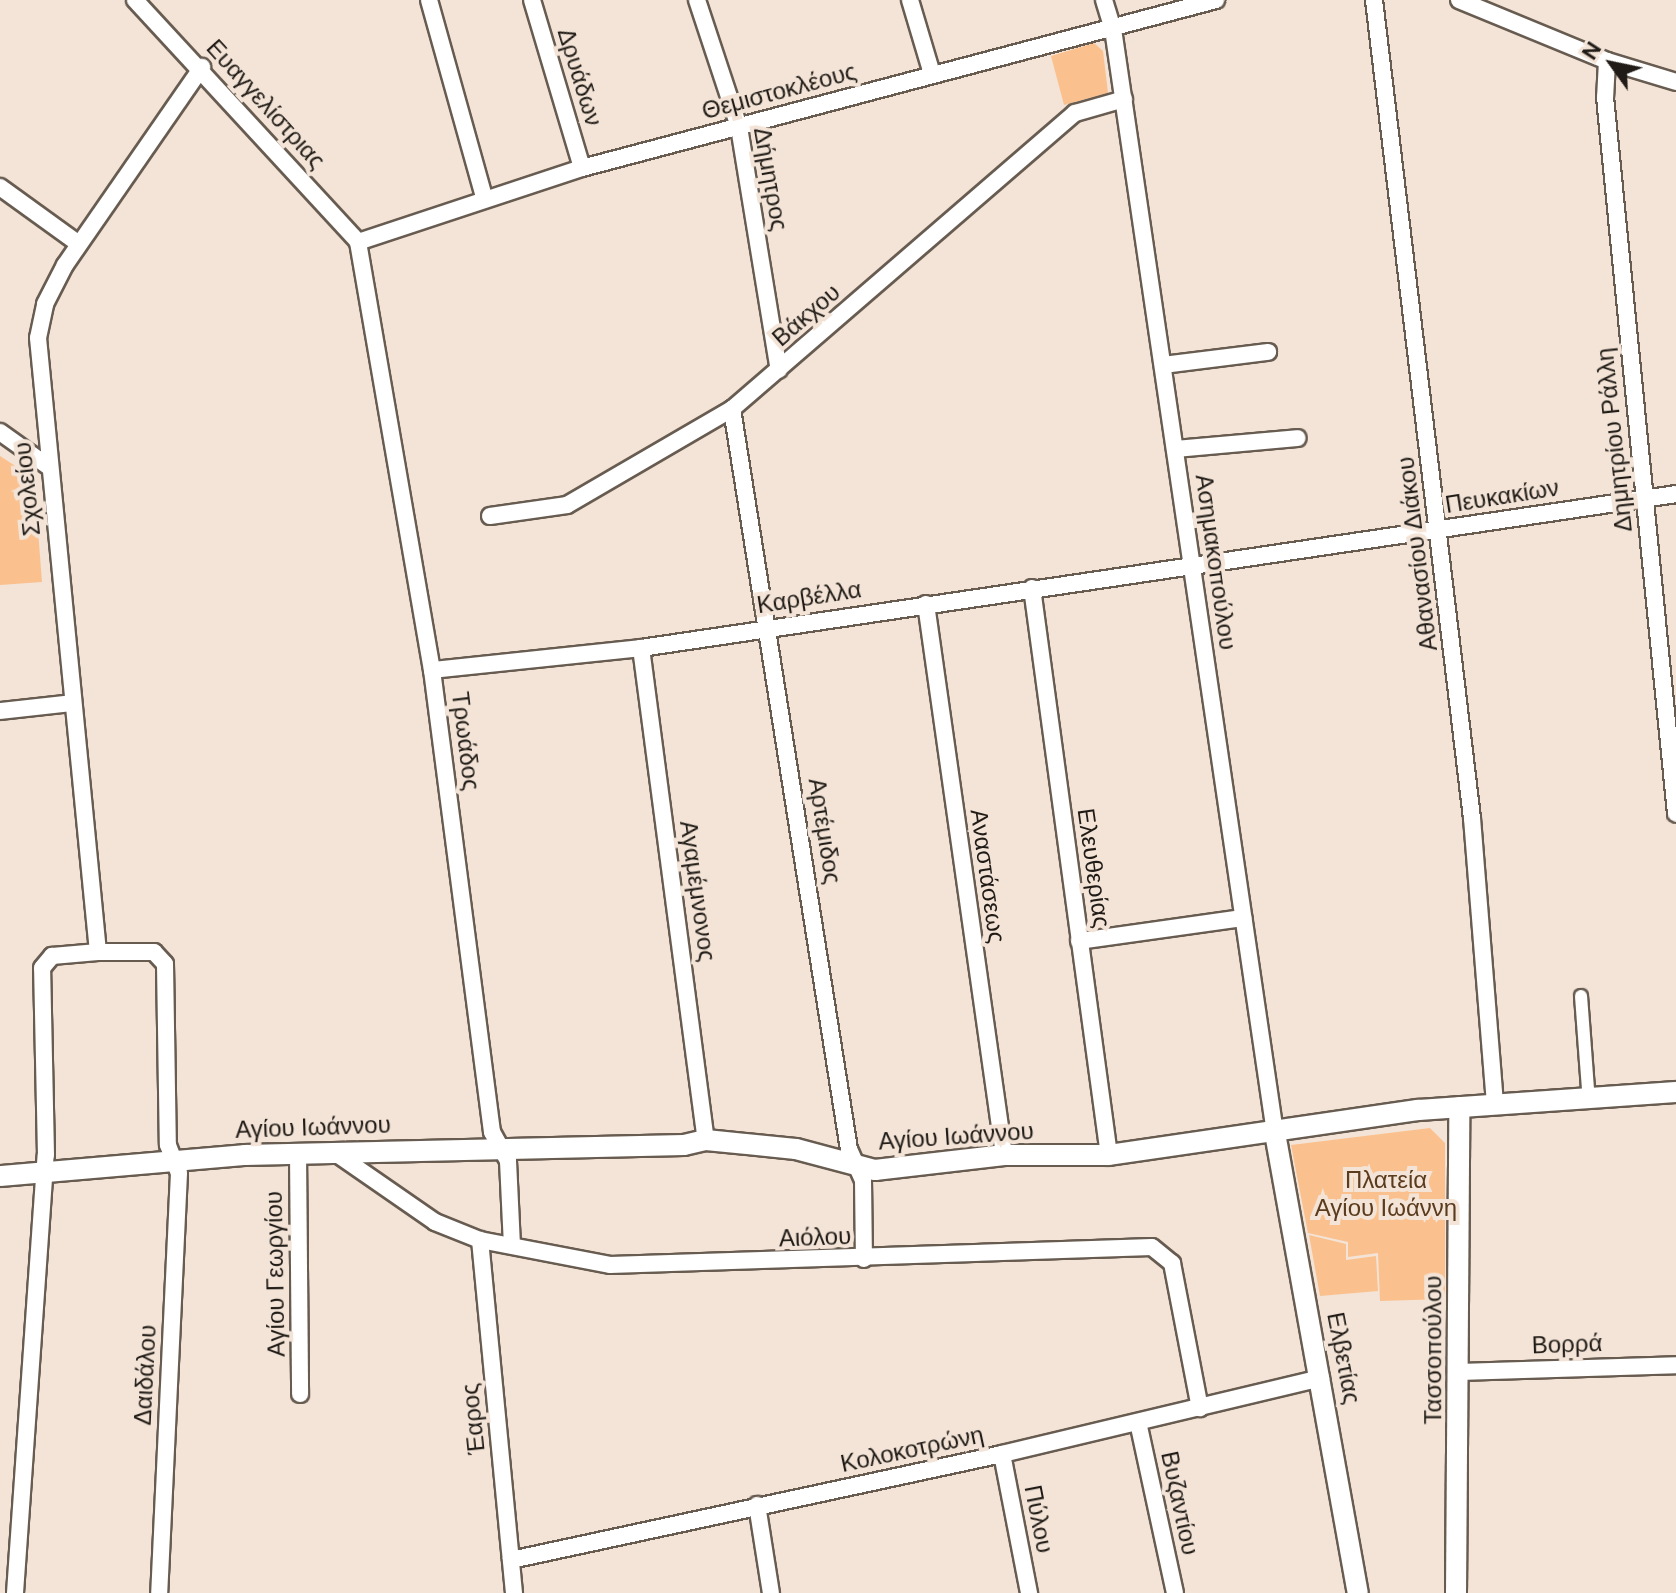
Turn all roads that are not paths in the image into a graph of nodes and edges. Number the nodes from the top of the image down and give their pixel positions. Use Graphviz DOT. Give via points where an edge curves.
graph roads {
  1 [pos="135,0"];
  2 [pos="429,0"];
  3 [pos="532,0"];
  4 [pos="697,0"];
  5 [pos="910,0"];
  6 [pos="1104,0"];
  7 [pos="1216,0"];
  8 [pos="1374,0"];
  9 [pos="1459,0"];
  10 [pos="1113,29"];
  11 [pos="1607,61"];
  12 [pos="202,67"];
  13 [pos="932,74"];
  14 [pos="1676,82"];
  15 [pos="1124,99"];
  16 [pos="739,127"];
  17 [pos="582,168"];
  18 [pos="0,187"];
  19 [pos="484,197"];
  20 [pos="358,242"];
  21 [pos="79,244"];
  22 [pos="1268,352"];
  23 [pos="1163,365"];
  24 [pos="779,370"];
  25 [pos="732,409"];
  26 [pos="0,432"];
  27 [pos="1298,438"];
  28 [pos="1175,449"];
  29 [pos="49,467"];
  30 [pos="1676,494"];
  31 [pos="1643,498"];
  32 [pos="490,516"];
  33 [pos="1438,530"];
  34 [pos="1192,565"];
  35 [pos="1032,588"];
  36 [pos="926,604"];
  37 [pos="769,627"];
  38 [pos="641,648"];
  39 [pos="432,670"];
  40 [pos="73,703"];
  41 [pos="0,711"];
  42 [pos="1676,813"];
  43 [pos="1243,918"];
  44 [pos="1079,941"];
  45 [pos="98,952"];
  46 [pos="1581,996"];
  47 [pos="1588,1089"];
  48 [pos="1676,1092"];
  49 [pos="1495,1104"];
  50 [pos="1459,1107"];
  51 [pos="1275,1133"];
  52 [pos="706,1140"];
  53 [pos="501,1147"];
  54 [pos="334,1152"];
  55 [pos="298,1153"];
  56 [pos="1004,1155"];
  57 [pos="1109,1155"];
  58 [pos="174,1160"];
  59 [pos="857,1165"];
  60 [pos="45,1170"];
  61 [pos="0,1176"];
  62 [pos="480,1240"];
  63 [pos="512,1245"];
  64 [pos="864,1259"];
  65 [pos="1676,1365"];
  66 [pos="1459,1372"];
  67 [pos="1321,1378"];
  68 [pos="300,1394"];
  69 [pos="1200,1408"];
  70 [pos="1138,1422"];
  71 [pos="1002,1454"];
  72 [pos="757,1505"];
  73 [pos="511,1560"];
  74 [pos="15,1593"];
  75 [pos="159,1593"];
  76 [pos="514,1593"];
  77 [pos="771,1593"];
  78 [pos="1029,1593"];
  79 [pos="1175,1593"];
  80 [pos="1358,1593"];
  81 [pos="1456,1593"];
  1 -- 12 [label="street, Ευαγγελίστριας"];
  2 -- 19 [label="street"];
  3 -- 17 [label="street, Δρυάδων"];
  4 -- 16 [label="street, Δήμητρος"];
  5 -- 13 [label="street"];
  6 -- 10 [label="street, Ασημακοπούλου"];
  7 -- 10 [label="street, Θεμιστοκλέους"];
  8 -- 33 [label="street, Αθανασίου Διάκου"];
  9 -- 11 [label="street"];
  10 -- 13 [label="street, Θεμιστοκλέους"];
  10 -- 15 [label="street, Ασημακοπούλου"];
  11 -- 14 [label="street"];
  11 -- 31 [label="street, Δημητρίου Ράλλη" via="1605,97"];
  12 -- 20 [label="street, Ευαγγελίστριας"];
  12 -- 21 [label="street, Σχολείου"];
  13 -- 16 [label="street, Θεμιστοκλέους"];
  15 -- 23 [label="street, Ασημακοπούλου"];
  15 -- 24 [label="street, Βάκχου" via="1075,113"];
  16 -- 17 [label="street, Θεμιστοκλέους"];
  16 -- 24 [label="street, Δήμητρος"];
  17 -- 19 [label="street, Θεμιστοκλέους"];
  18 -- 21 [label="street"];
  19 -- 20 [label="street, Θεμιστοκλέους"];
  20 -- 39 [label="street, Τρωάδος"];
  21 -- 29 [label="street, Σχολείου" via="52,287 38,338"];
  22 -- 23 [label="street"];
  23 -- 28 [label="street, Ασημακοπούλου"];
  24 -- 25 [label="street, Βάκχου"];
  25 -- 32 [label="street, Βάκχου" via="567,505"];
  25 -- 37 [label="street, Αρτέμιδος"];
  26 -- 29 [label="street"];
  27 -- 28 [label="street"];
  28 -- 34 [label="street, Ασημακοπούλου"];
  29 -- 40 [label="street, Σχολείου"];
  30 -- 31 [label="street, Πευκακίων"];
  31 -- 33 [label="street, Πευκακίων"];
  31 -- 42 [label="street, Δημητρίου Ράλλη"];
  33 -- 34 [label="street, Πευκακίων"];
  33 -- 49 [label="street, Αθανασίου Διάκου" via="1472,818"];
  34 -- 35 [label="street, Καρβέλλα"];
  34 -- 43 [label="street, Ασημακοπούλου"];
  35 -- 36 [label="street, Καρβέλλα"];
  35 -- 44 [label="street, Ελευθερίας"];
  36 -- 37 [label="street, Καρβέλλα"];
  36 -- 56 [label="street, Αναστάσεως"];
  37 -- 38 [label="street, Καρβέλλα"];
  37 -- 59 [label="street, Αρτέμιδος" via="849,1149"];
  38 -- 39 [label="street, Καρβέλλα"];
  38 -- 52 [label="street, Αγαμέμνονος"];
  39 -- 53 [label="street, Τρωάδος" via="492,1132"];
  40 -- 41 [label="street"];
  40 -- 45 [label="street, Σχολείου"];
  43 -- 44 [label="street"];
  43 -- 51 [label="street, Ασημακοπούλου"];
  44 -- 57 [label="street, Ελευθερίας"];
  45 -- 58 [label="street" via="154,952 164,959 168,1145"];
  45 -- 60 [label="street" via="52,956 42,964"];
  46 -- 47 [label="street"];
  48 -- 49 [label="street, Αγίου Ιωάννου"];
  49 -- 50 [label="street, Αγίου Ιωάννου"];
  50 -- 51 [label="street, Αγίου Ιωάννου"];
  50 -- 66 [label="street, Τασσοπούλου"];
  51 -- 57 [label="street, Αγίου Ιωάννου"];
  51 -- 67 [label="street, Ελβετίας"];
  52 -- 53 [label="street, Αγίου Ιωάννου" via="684,1145"];
  52 -- 59 [label="street, Αγίου Ιωάννου" via="796,1149"];
  53 -- 54 [label="street, Αγίου Ιωάννου"];
  53 -- 63 [label="street, Τρωάδος" via="508,1161"];
  54 -- 55 [label="street, Αγίου Ιωάννου"];
  54 -- 62 [label="street, Αιόλου" via="435,1222"];
  55 -- 58 [label="street, Αγίου Ιωάννου"];
  55 -- 68 [label="street, Αγίου Γεωργίου"];
  56 -- 57 [label="street, Αγίου Ιωάννου"];
  56 -- 59 [label="street, Αγίου Ιωάννου" via="875,1170"];
  58 -- 60 [label="street, Αγίου Ιωάννου"];
  58 -- 75 [label="street, Δαιδάλου" via="179,1173"];
  59 -- 64 [label="street, Αρτέμιδος" via="863,1180"];
  60 -- 61 [label="street, Αγίου Ιωάννου"];
  60 -- 74 [label="street"];
  62 -- 63 [label="street, Αιόλου"];
  62 -- 73 [label="street, Έαρος"];
  63 -- 64 [label="street, Αιόλου" via="610,1265"];
  64 -- 69 [label="street, Αιόλου" via="1137,1247 1165,1253 1172,1263"];
  65 -- 66 [label="street, Βορρά"];
  66 -- 81 [label="street, Τασσοπούλου"];
  67 -- 69 [label="street, Κολοκοτρώνη"];
  67 -- 80 [label="street, Ελβετίας"];
  69 -- 70 [label="street, Κολοκοτρώνη"];
  70 -- 71 [label="street, Κολοκοτρώνη"];
  70 -- 79 [label="street, Βυζαντίου"];
  71 -- 72 [label="street, Κολοκοτρώνη"];
  71 -- 78 [label="street, Πύλου"];
  72 -- 73 [label="street, Κολοκοτρώνη"];
  72 -- 77 [label="street"];
  73 -- 76 [label="street, Έαρος"];
}
